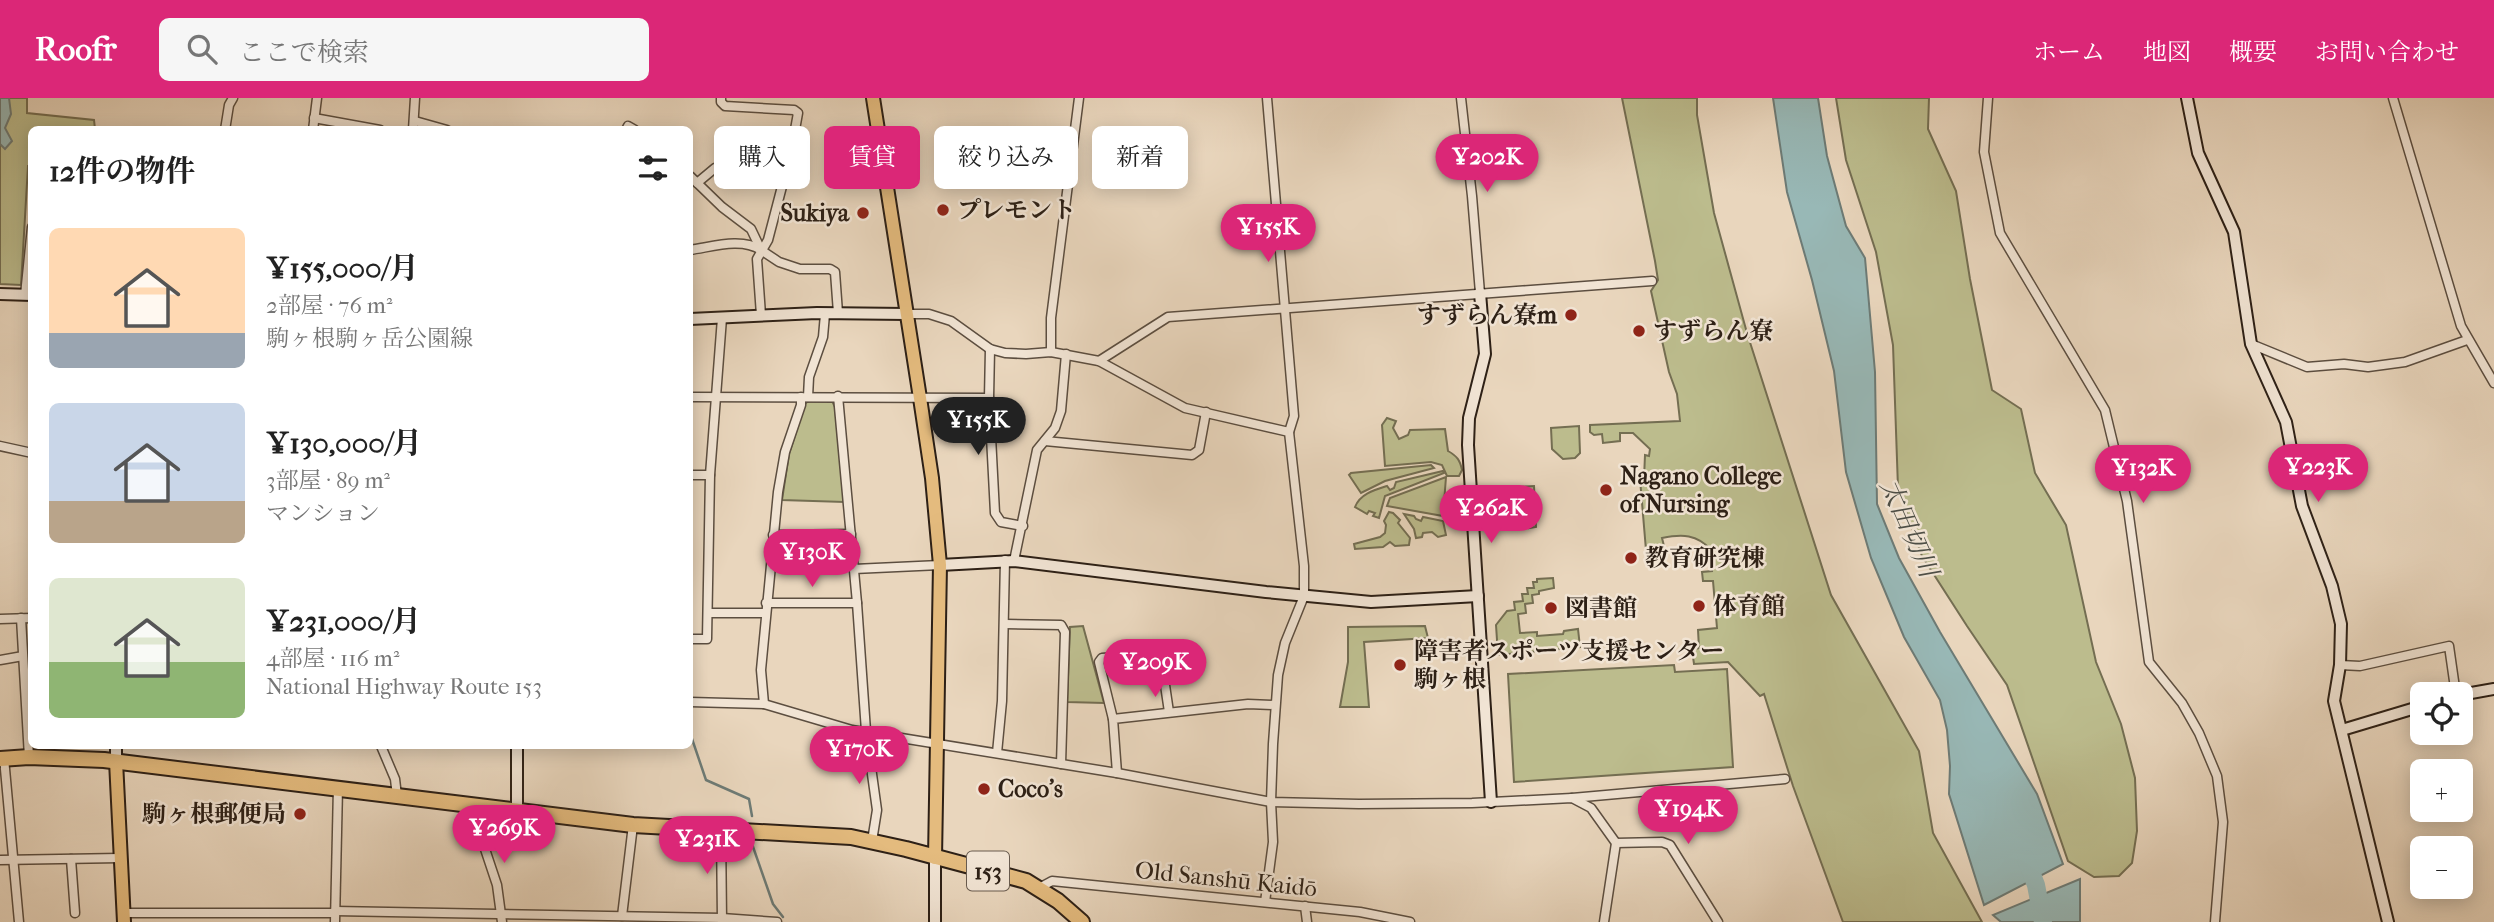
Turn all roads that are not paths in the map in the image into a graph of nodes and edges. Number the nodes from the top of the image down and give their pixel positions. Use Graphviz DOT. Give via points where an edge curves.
graph roads {
  1 [pos="233,98"];
  2 [pos="317,98"];
  3 [pos="415,98"];
  4 [pos="721,98"];
  5 [pos="873,98"];
  6 [pos="1079,98"];
  7 [pos="1267,98"];
  8 [pos="1461,98"];
  9 [pos="1988,98"];
  10 [pos="2188,98"];
  11 [pos="2393,98"];
  12 [pos="314,118"];
  13 [pos="414,125"];
  14 [pos="226,126"];
  15 [pos="313,126"];
  16 [pos="358,126"];
  17 [pos="795,126"];
  18 [pos="714,169"];
  19 [pos="693,179"];
  20 [pos="697,183"];
  21 [pos="782,189"];
  22 [pos="693,250"];
  23 [pos="761,250"];
  24 [pos="1652,281"];
  25 [pos="1480,293"];
  26 [pos="0,294"];
  27 [pos="28,295"];
  28 [pos="1286,307"];
  29 [pos="838,313"];
  30 [pos="825,314"];
  31 [pos="907,314"];
  32 [pos="761,316"];
  33 [pos="722,318"];
  34 [pos="693,319"];
  35 [pos="2467,340"];
  36 [pos="2250,344"];
  37 [pos="989,348"];
  38 [pos="1051,352"];
  39 [pos="1066,354"];
  40 [pos="1099,362"];
  41 [pos="2494,383"];
  42 [pos="716,396"];
  43 [pos="838,396"];
  44 [pos="693,397"];
  45 [pos="805,397"];
  46 [pos="920,398"];
  47 [pos="989,398"];
  48 [pos="1206,412"];
  49 [pos="1289,432"];
  50 [pos="1045,441"];
  51 [pos="0,446"];
  52 [pos="28,452"];
  53 [pos="693,475"];
  54 [pos="710,475"];
  55 [pos="1023,526"];
  56 [pos="851,534"];
  57 [pos="773,535"];
  58 [pos="1010,560"];
  59 [pos="940,565"];
  60 [pos="854,569"];
  61 [pos="1304,596"];
  62 [pos="1478,596"];
  63 [pos="766,603"];
  64 [pos="857,603"];
  65 [pos="708,613"];
  66 [pos="765,613"];
  67 [pos="21,618"];
  68 [pos="28,618"];
  69 [pos="0,619"];
  70 [pos="1005,624"];
  71 [pos="693,639"];
  72 [pos="23,656"];
  73 [pos="0,660"];
  74 [pos="2340,665"];
  75 [pos="2456,682"];
  76 [pos="2494,689"];
  77 [pos="2473,692"];
  78 [pos="693,702"];
  79 [pos="764,704"];
  80 [pos="1275,705"];
  81 [pos="2410,710"];
  82 [pos="1169,712"];
  83 [pos="1113,719"];
  84 [pos="2342,730"];
  85 [pos="866,731"];
  86 [pos="28,740"];
  87 [pos="939,743"];
  88 [pos="29,749"];
  89 [pos="116,749"];
  90 [pos="382,749"];
  91 [pos="517,749"];
  92 [pos="997,753"];
  93 [pos="29,757"];
  94 [pos="2,758"];
  95 [pos="116,761"];
  96 [pos="1061,764"];
  97 [pos="1117,773"];
  98 [pos="1785,779"];
  99 [pos="338,787"];
  100 [pos="397,796"];
  101 [pos="1572,798"];
  102 [pos="1271,802"];
  103 [pos="1491,802"];
  104 [pos="485,808"];
  105 [pos="517,811"];
  106 [pos="633,825"];
  107 [pos="721,829"];
  108 [pos="872,841"];
  109 [pos="1616,843"];
  110 [pos="120,858"];
  111 [pos="935,858"];
  112 [pos="71,859"];
  113 [pos="0,860"];
  114 [pos="13,861"];
  115 [pos="1039,888"];
  116 [pos="1265,902"];
  117 [pos="1306,906"];
  118 [pos="258,912"];
  119 [pos="417,912"];
  120 [pos="75,913"];
  121 [pos="335,915"];
  122 [pos="622,916"];
  123 [pos="190,917"];
  124 [pos="123,918"];
  125 [pos="502,918"];
  126 [pos="652,919"];
  127 [pos="722,920"];
  128 [pos="19,922"];
  129 [pos="259,922"];
  130 [pos="417,922"];
  131 [pos="776,922"];
  132 [pos="935,922"];
  133 [pos="1082,922"];
  134 [pos="1307,922"];
  135 [pos="1410,922"];
  136 [pos="1604,922"];
  137 [pos="1718,922"];
  138 [pos="2215,922"];
  139 [pos="2388,922"];
  1 -- 14 [label="street"];
  2 -- 12 [label="street"];
  3 -- 13 [label="street"];
  4 -- 17 [label="street" via="725,106 794,110 798,113"];
  5 -- 31 [label="main road"];
  6 -- 38 [label="street" via="1051,318"];
  7 -- 28 [label="street"];
  8 -- 25 [label="street"];
  9 -- 138 [label="street" via="1984,152 2000,233 2105,410 2127,501 2149,662 2182,703 2217,776 2223,822"];
  10 -- 36 [label="street" via="2198,153 2234,232"];
  11 -- 35 [label="street"];
  12 -- 15 [label="street"];
  12 -- 16 [label="street"];
  18 -- 20 [label="street"];
  19 -- 20 [label="street"];
  20 -- 23 [label="street" via="751,229"];
  21 -- 23 [label="street"];
  22 -- 23 [label="street" via="739,243"];
  23 -- 29 [label="street" via="800,269 833,270"];
  23 -- 32 [label="street" via="757,258"];
  24 -- 25 [label="street"];
  25 -- 28 [label="street"];
  25 -- 62 [label="street" via="1485,354 1469,418 1468,445"];
  26 -- 27 [label="street"];
  28 -- 40 [label="street" via="1168,317"];
  28 -- 49 [label="street" via="1294,416"];
  29 -- 30 [label="street"];
  29 -- 31 [label="street"];
  30 -- 32 [label="street"];
  30 -- 45 [label="street"];
  31 -- 37 [label="street" via="951,321"];
  31 -- 46 [label="main road"];
  32 -- 33 [label="street"];
  33 -- 34 [label="street"];
  33 -- 42 [label="street"];
  35 -- 36 [label="street" via="2405,362 2368,368 2307,367"];
  35 -- 41 [label="street"];
  36 -- 74 [label="street" via="2286,422 2302,506 2332,586 2341,624"];
  37 -- 38 [label="street" via="1005,353"];
  37 -- 47 [label="street"];
  38 -- 39 [label="street"];
  39 -- 40 [label="street"];
  39 -- 50 [label="street" via="1061,411"];
  40 -- 48 [label="street" via="1185,408"];
  42 -- 44 [label="street"];
  42 -- 45 [label="street"];
  42 -- 54 [label="street"];
  43 -- 45 [label="street"];
  43 -- 46 [label="street"];
  43 -- 56 [label="street"];
  45 -- 57 [label="street" via="785,452"];
  46 -- 47 [label="street"];
  46 -- 59 [label="main road"];
  47 -- 55 [label="street" via="995,513 1000,522"];
  48 -- 49 [label="street"];
  48 -- 50 [label="street" via="1199,450 1192,455"];
  49 -- 61 [label="street"];
  50 -- 55 [label="street" via="1037,450"];
  51 -- 52 [label="street"];
  53 -- 54 [label="street"];
  54 -- 65 [label="street"];
  55 -- 58 [label="street"];
  56 -- 57 [label="street"];
  56 -- 60 [label="street"];
  57 -- 63 [label="street"];
  58 -- 59 [label="street"];
  58 -- 61 [label="street"];
  58 -- 70 [label="street"];
  59 -- 60 [label="street"];
  59 -- 87 [label="main road"];
  60 -- 64 [label="street"];
  61 -- 62 [label="street" via="1371,601"];
  61 -- 80 [label="street" via="1285,643"];
  62 -- 103 [label="street"];
  63 -- 64 [label="street"];
  63 -- 66 [label="street"];
  64 -- 85 [label="street"];
  65 -- 66 [label="street"];
  65 -- 71 [label="street" via="707,639"];
  66 -- 79 [label="street"];
  67 -- 68 [label="street"];
  67 -- 69 [label="street"];
  67 -- 72 [label="street"];
  70 -- 92 [label="street"];
  70 -- 96 [label="street" via="1061,625 1065,632"];
  72 -- 73 [label="street"];
  72 -- 86 [label="street"];
  74 -- 75 [label="street" via="2360,666 2449,646"];
  74 -- 84 [label="street" via="2334,701"];
  76 -- 77 [label="street"];
  78 -- 79 [label="street"];
  79 -- 85 [label="street"];
  80 -- 82 [label="street"];
  80 -- 102 [label="street"];
  81 -- 84 [label="street"];
  82 -- 83 [label="street"];
  82 -- 83 [label="street" via="1161,658 1156,654 1102,658 1099,662"];
  83 -- 97 [label="street"];
  84 -- 139 [label="street"];
  85 -- 87 [label="street"];
  85 -- 108 [label="street" via="877,810"];
  87 -- 92 [label="street"];
  87 -- 111 [label="main road"];
  88 -- 93 [label="street"];
  89 -- 95 [label="street"];
  90 -- 100 [label="street"];
  91 -- 105 [label="street"];
  92 -- 96 [label="street"];
  93 -- 94 [label="highway, 153"];
  93 -- 95 [label="highway, 153"];
  94 -- 114 [label="street"];
  95 -- 99 [label="highway, 153"];
  95 -- 110 [label="main road"];
  96 -- 97 [label="street"];
  97 -- 102 [label="street"];
  98 -- 101 [label="street"];
  99 -- 100 [label="highway, 153"];
  99 -- 121 [label="street"];
  100 -- 104 [label="highway, 153"];
  101 -- 103 [label="street"];
  101 -- 109 [label="street" via="1591,808"];
  102 -- 103 [label="street"];
  102 -- 116 [label="street" via="1273,842"];
  104 -- 105 [label="highway, 153"];
  104 -- 125 [label="street" via="483,838"];
  105 -- 106 [label="highway, 153"];
  106 -- 107 [label="highway, 153"];
  106 -- 122 [label="street"];
  107 -- 108 [label="highway, 153"];
  107 -- 127 [label="street"];
  108 -- 111 [label="highway, 153"];
  109 -- 136 [label="street"];
  109 -- 137 [label="street" via="1670,845"];
  110 -- 112 [label="street"];
  110 -- 124 [label="main road"];
  111 -- 115 [label="highway, 153"];
  111 -- 132 [label="street"];
  112 -- 114 [label="street"];
  112 -- 120 [label="street"];
  113 -- 114 [label="street"];
  114 -- 128 [label="street"];
  115 -- 116 [label="street, Old Sanshū Kaidō" via="1052,881"];
  115 -- 133 [label="highway, 153"];
  116 -- 117 [label="street, Old Sanshū Kaidō"];
  117 -- 134 [label="street"];
  117 -- 135 [label="street, Old Sanshū Kaidō"];
  118 -- 121 [label="street"];
  118 -- 123 [label="street"];
  118 -- 129 [label="street"];
  119 -- 121 [label="street"];
  119 -- 125 [label="street"];
  119 -- 130 [label="street"];
  122 -- 125 [label="street"];
  122 -- 126 [label="street"];
  123 -- 124 [label="street"];
  126 -- 127 [label="street"];
  127 -- 131 [label="street"];
}
